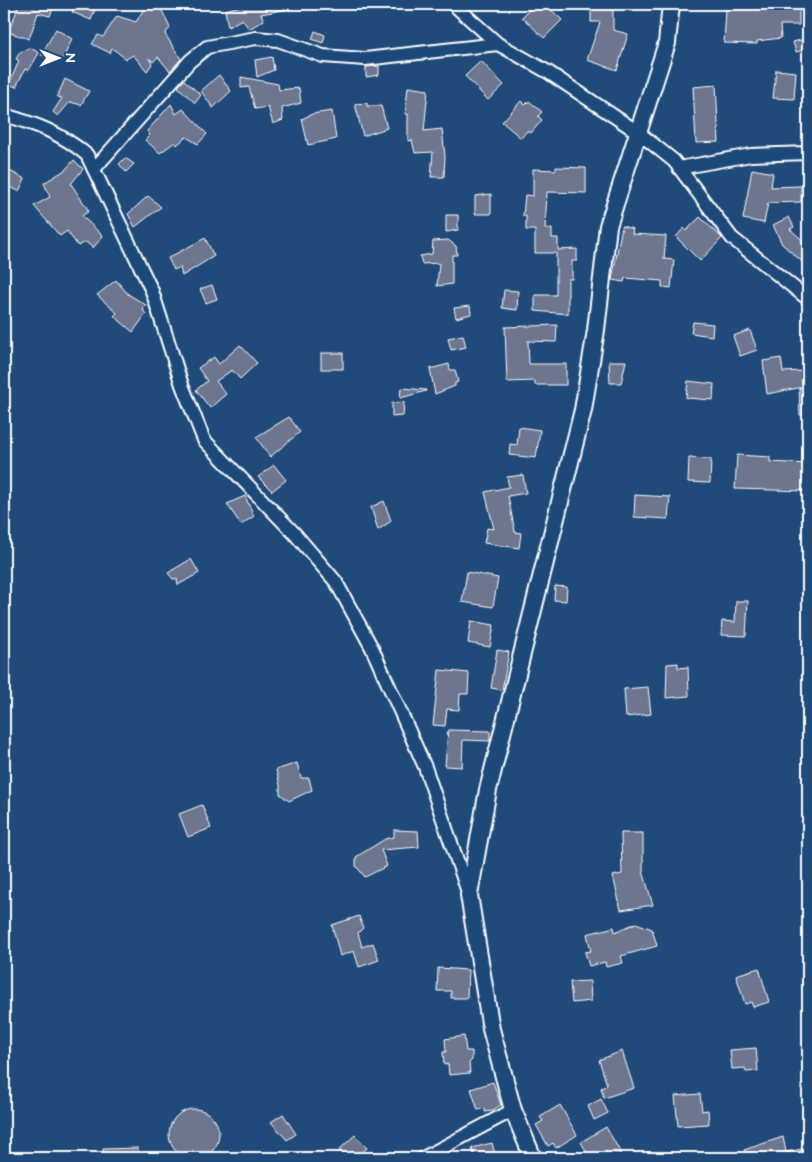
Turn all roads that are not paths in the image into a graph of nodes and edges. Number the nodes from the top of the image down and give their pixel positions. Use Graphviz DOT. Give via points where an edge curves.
graph roads {
  1 [pos="453,4"];
  2 [pos="671,4"];
  3 [pos="498,44"];
  4 [pos="4,115"];
  5 [pos="639,134"];
  6 [pos="808,153"];
  7 [pos="679,168"];
  8 [pos="94,169"];
  9 [pos="808,299"];
  10 [pos="469,895"];
  11 [pos="513,1110"];
  12 [pos="423,1158"];
  13 [pos="533,1158"];
  1 -- 3 [label="street"];
  2 -- 5 [label="street" via="667,43"];
  3 -- 5 [label="street" via="548,72"];
  3 -- 8 [label="street" via="364,59 323,56 278,40 256,38 207,48 190,61"];
  4 -- 8 [label="street" via="43,126 69,140 87,154"];
  5 -- 7 [label="street"];
  5 -- 10 [label="street" via="608,226 583,410 488,790"];
  6 -- 7 [label="street" via="751,155"];
  7 -- 9 [label="street" via="732,238"];
  8 -- 10 [label="street" via="152,291 182,386 204,440 295,534 336,582 372,648 425,767"];
  10 -- 11 [label="street" via="491,1029"];
  11 -- 12 [label="street"];
  11 -- 13 [label="street"];
}
